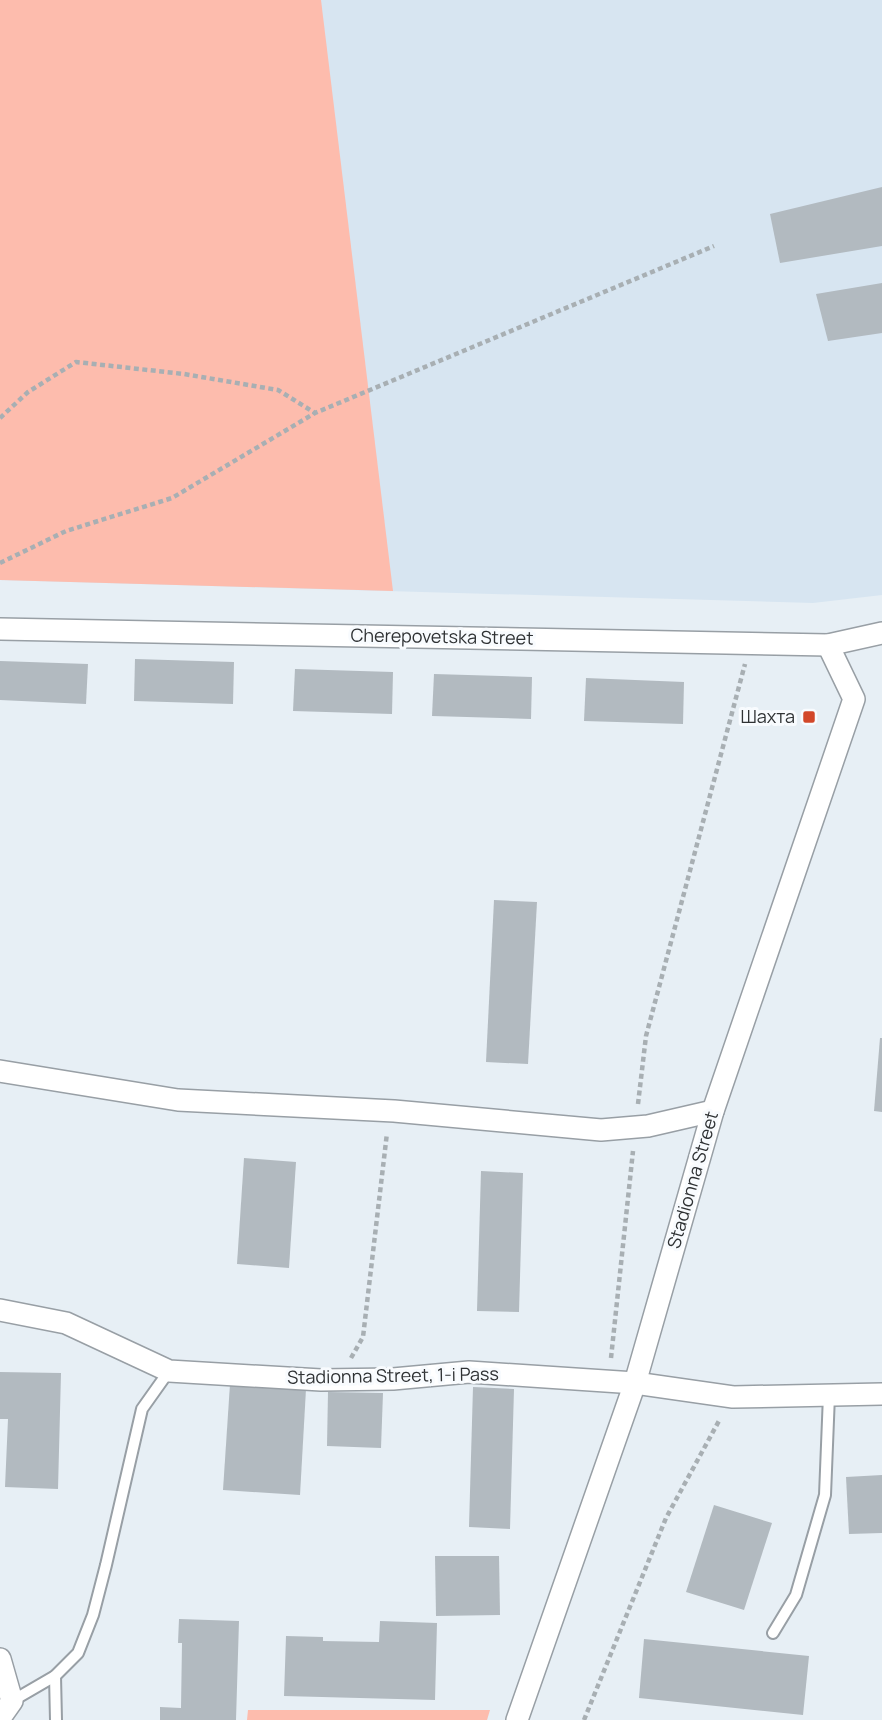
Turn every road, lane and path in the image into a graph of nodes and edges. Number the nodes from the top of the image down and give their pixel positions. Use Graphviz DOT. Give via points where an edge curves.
graph roads {
  1 [pos="714,246"];
  2 [pos="315,413"];
  3 [pos="0,418"];
  4 [pos="0,563"];
  5 [pos="0,629"];
  6 [pos="882,634"];
  7 [pos="751,643"];
  8 [pos="828,645"];
  9 [pos="0,1071"];
  10 [pos="639,1104"];
  11 [pos="394,1111"];
  12 [pos="713,1111"];
  13 [pos="634,1145"];
  14 [pos="0,1310"];
  15 [pos="169,1371"];
  16 [pos="339,1380"];
  17 [pos="591,1380"];
  18 [pos="635,1383"];
  19 [pos="829,1395"];
  20 [pos="882,1395"];
  21 [pos="733,1397"];
  22 [pos="773,1633"];
  23 [pos="0,1659"];
  24 [pos="55,1676"];
  25 [pos="6,1710"];
  26 [pos="56,1720"];
  27 [pos="517,1720"];
  28 [pos="584,1720"];
  1 -- 2 [label="path"];
  2 -- 3 [label="path" via="278,390 184,373 76,362 28,392"];
  2 -- 4 [label="path" via="172,498 66,531"];
  5 -- 7 [label="street, Cherepovetska Street"];
  6 -- 8 [label="street, Cherepovetska Street"];
  7 -- 8 [label="street, Cherepovetska Street"];
  7 -- 10 [label="path" via="646,1036"];
  8 -- 12 [label="street, Stadionna Street" via="854,699"];
  9 -- 11 [label="street" via="177,1100"];
  11 -- 12 [label="street" via="601,1130 648,1126"];
  11 -- 16 [label="path" via="363,1337"];
  12 -- 18 [label="street, Stadionna Street"];
  13 -- 17 [label="path" via="610,1362"];
  14 -- 15 [label="street, Stadionna Street, 1-i Pass" via="66,1323"];
  15 -- 16 [label="street, Stadionna Street, 1-i Pass"];
  15 -- 24 [label="lane" via="142,1409 93,1615 78,1653"];
  16 -- 17 [label="street, Stadionna Street, 1-i Pass" via="469,1372"];
  17 -- 18 [label="street, Stadionna Street, 1-i Pass"];
  18 -- 21 [label="street, Stadionna Street, 1-i Pass"];
  18 -- 27 [label="street, Stadionna Street"];
  19 -- 20 [label="street, Stadionna Street, 1-i Pass"];
  19 -- 21 [label="street, Stadionna Street, 1-i Pass"];
  19 -- 22 [label="lane" via="825,1495 796,1595"];
  21 -- 28 [label="path" via="666,1518"];
  23 -- 25 [label="street"];
  24 -- 25 [label="lane"];
  24 -- 26 [label="lane"];
}
